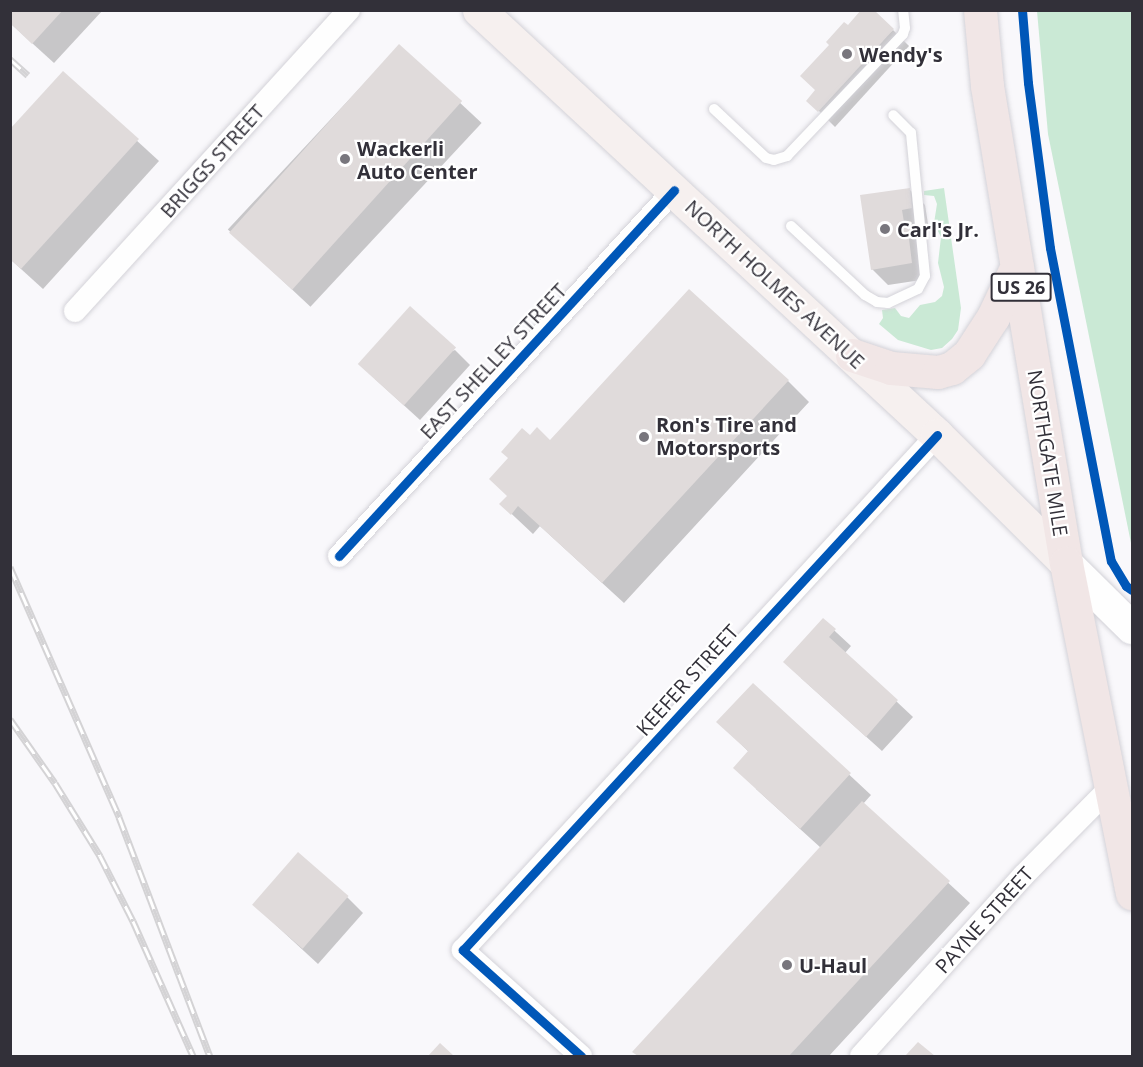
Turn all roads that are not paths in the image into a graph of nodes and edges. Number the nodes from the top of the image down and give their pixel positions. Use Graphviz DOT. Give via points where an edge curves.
graph roads {
  1 [pos="349,10"];
  2 [pos="479,10"];
  3 [pos="903,10"];
  4 [pos="980,10"];
  5 [pos="714,109"];
  6 [pos="892,115"];
  7 [pos="674,190"];
  8 [pos="791,226"];
  9 [pos="1017,266"];
  10 [pos="75,311"];
  11 [pos="852,355"];
  12 [pos="937,435"];
  13 [pos="339,556"];
  14 [pos="1066,563"];
  15 [pos="1132,628"];
  16 [pos="1132,763"];
  17 [pos="1111,787"];
  18 [pos="1132,893"];
  19 [pos="580,1056"];
  20 [pos="861,1056"];
  1 -- 10 [label="street, BRIGGS STREET"];
  2 -- 7 [label="main road, NORTH HOLMES AVENUE"];
  3 -- 5 [label="lane" via="903,34 787,156 766,158"];
  4 -- 9 [label="highway, NORTHGATE MILE / US 26" via="987,86"];
  6 -- 8 [label="lane" via="911,133 925,276 918,289 888,303 878,302 865,295"];
  7 -- 11 [label="main road, NORTH HOLMES AVENUE"];
  7 -- 13 [label="street, EAST SHELLEY STREET"];
  9 -- 11 [label="highway" via="993,317 969,354 952,369 938,372 891,368"];
  9 -- 14 [label="highway, NORTHGATE MILE / US 26"];
  11 -- 12 [label="main road, NORTH HOLMES AVENUE"];
  12 -- 14 [label="main road, NORTH HOLMES AVENUE"];
  12 -- 19 [label="street, KEEFER STREET" via="463,950"];
  14 -- 15 [label="main road"];
  14 -- 17 [label="highway, NORTHGATE MILE / US 26"];
  16 -- 17 [label="highway"];
  17 -- 18 [label="highway, NORTHGATE MILE / US 26"];
  17 -- 20 [label="street, PAYNE STREET" via="1023,876"];
}
